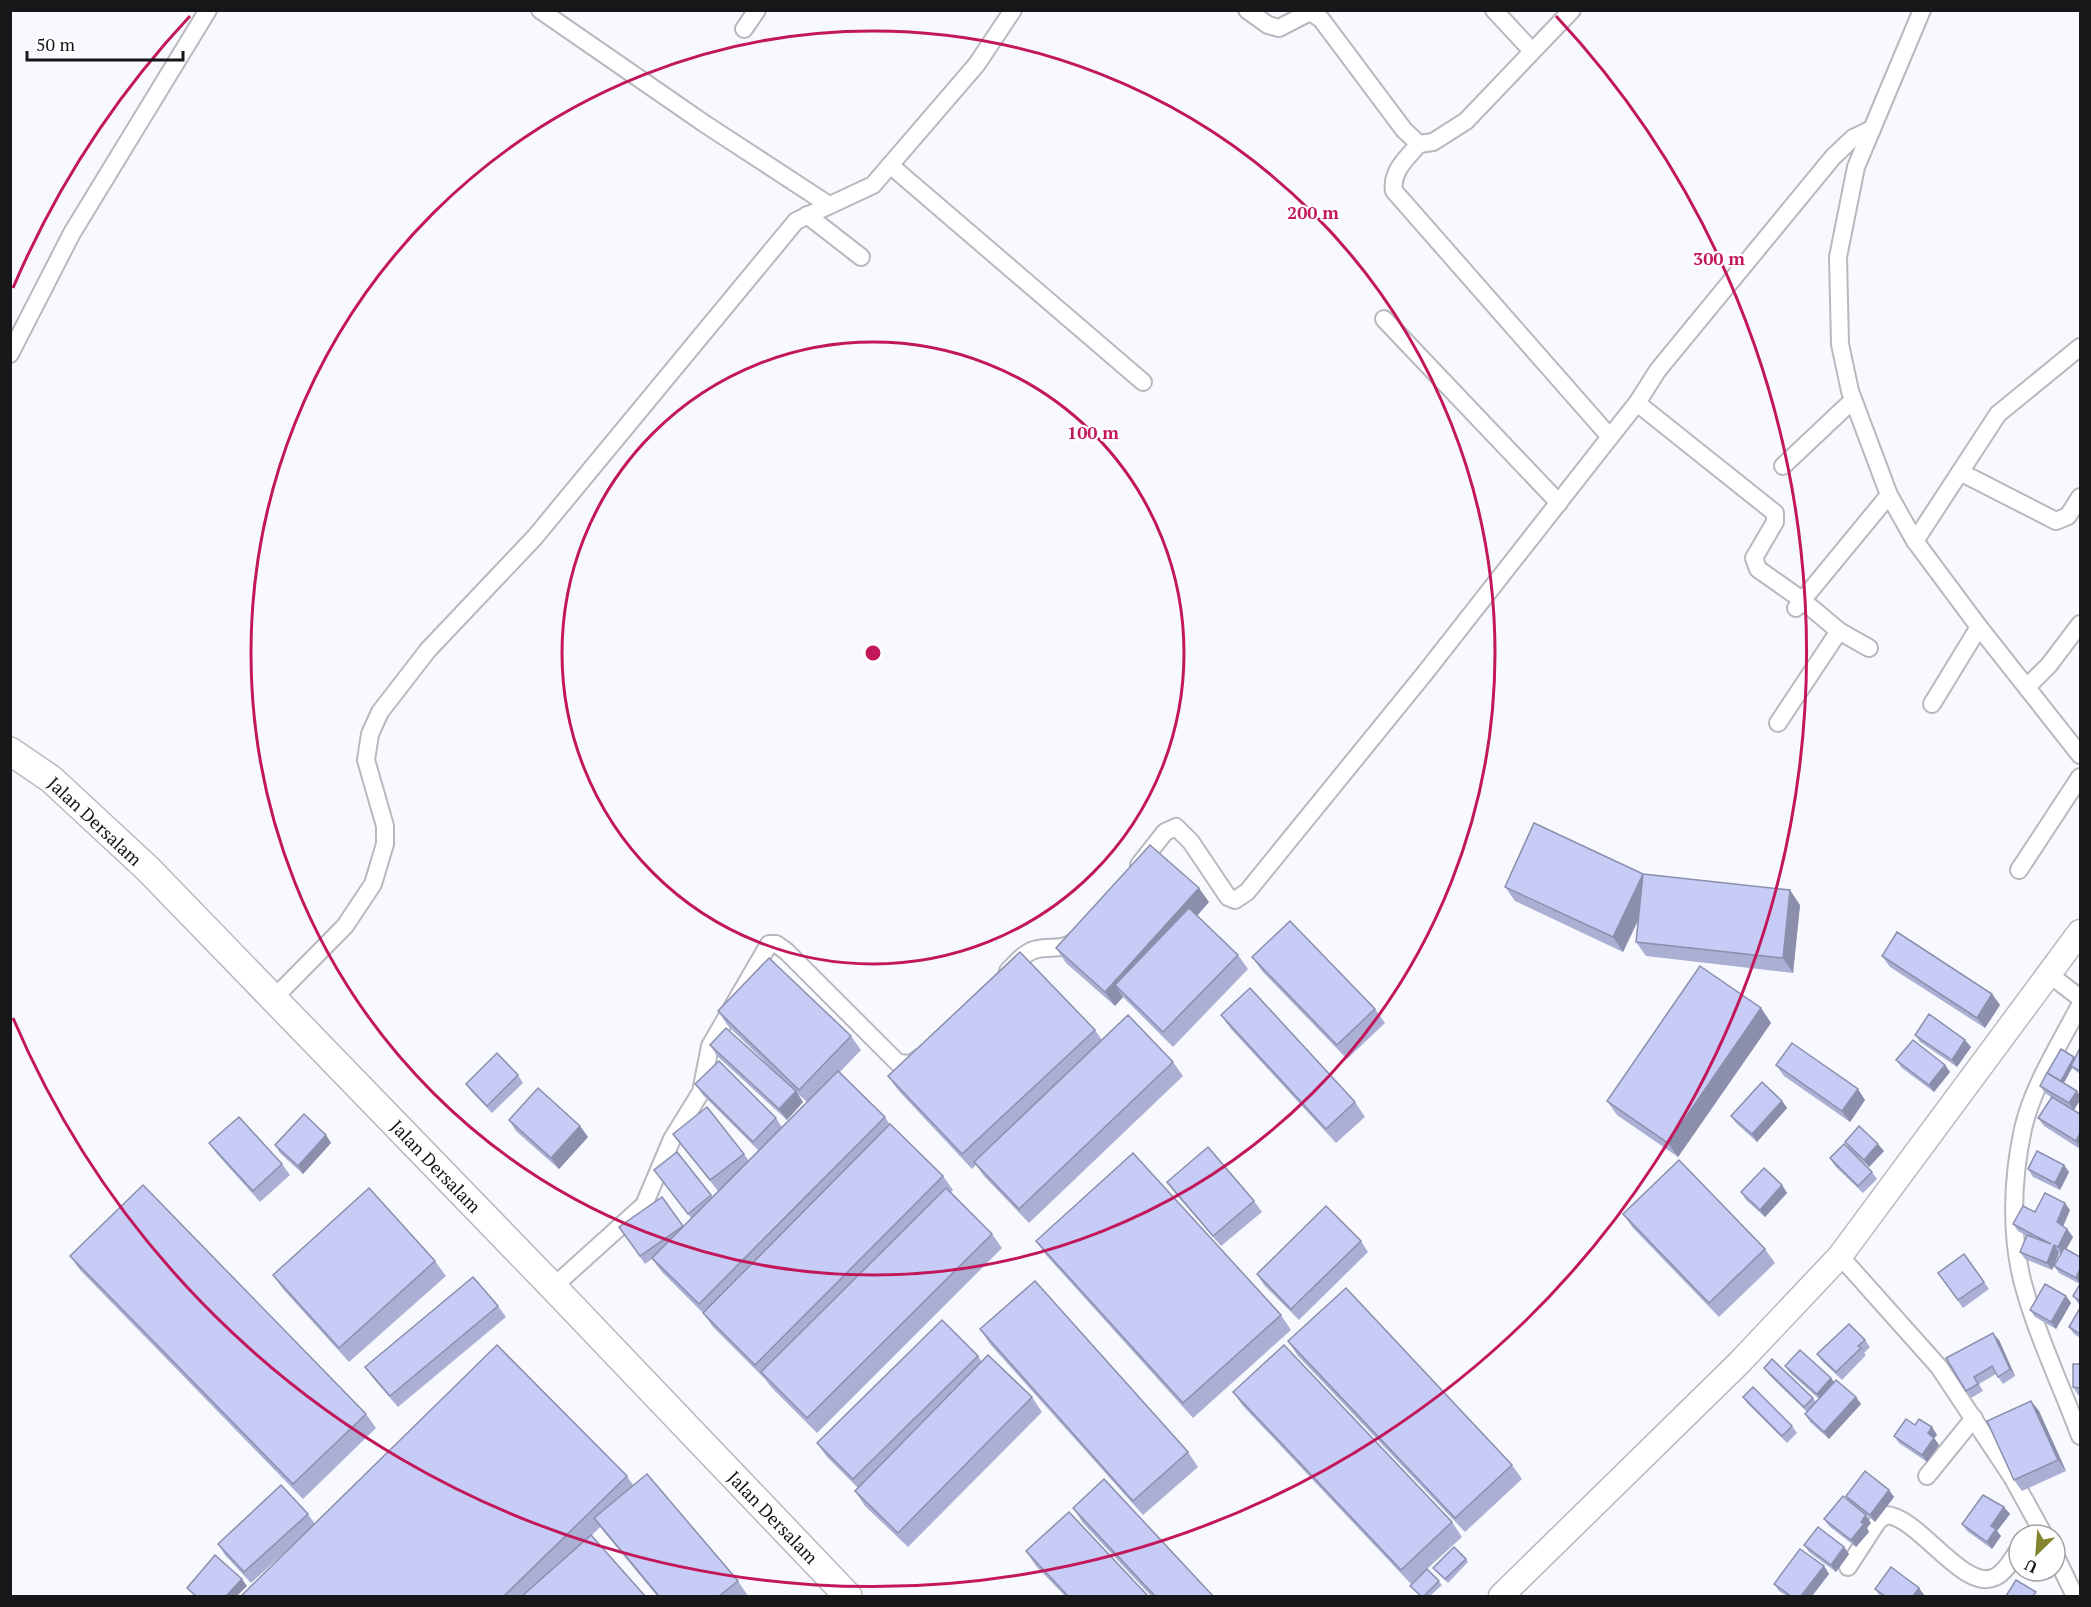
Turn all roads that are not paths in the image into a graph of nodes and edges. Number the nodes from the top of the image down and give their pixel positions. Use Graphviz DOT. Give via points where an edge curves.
graph roads {
  1 [pos="208,10"];
  2 [pos="540,10"];
  3 [pos="757,10"];
  4 [pos="1013,10"];
  5 [pos="1247,10"];
  6 [pos="1494,10"];
  7 [pos="1572,10"];
  8 [pos="1922,10"];
  9 [pos="1310,11"];
  10 [pos="744,29"];
  11 [pos="1532,51"];
  12 [pos="1872,129"];
  13 [pos="1419,144"];
  14 [pos="890,165"];
  15 [pos="829,205"];
  16 [pos="807,215"];
  17 [pos="861,257"];
  18 [pos="1384,319"];
  19 [pos="2080,347"];
  20 [pos="10,354"];
  21 [pos="1143,382"];
  22 [pos="1853,400"];
  23 [pos="1638,403"];
  24 [pos="1610,437"];
  25 [pos="1783,466"];
  26 [pos="1960,472"];
  27 [pos="1889,495"];
  28 [pos="2080,497"];
  29 [pos="1559,503"];
  30 [pos="1915,541"];
  31 [pos="1799,605"];
  32 [pos="2080,624"];
  33 [pos="1979,627"];
  34 [pos="1839,631"];
  35 [pos="1869,648"];
  36 [pos="2027,687"];
  37 [pos="1932,704"];
  38 [pos="1778,723"];
  39 [pos="10,751"];
  40 [pos="2080,755"];
  41 [pos="2080,777"];
  42 [pos="2019,870"];
  43 [pos="1128,877"];
  44 [pos="1084,931"];
  45 [pos="2080,932"];
  46 [pos="2049,974"];
  47 [pos="999,980"];
  48 [pos="2080,998"];
  49 [pos="273,999"];
  50 [pos="2080,1005"];
  51 [pos="933,1046"];
  52 [pos="1840,1256"];
  53 [pos="554,1287"];
  54 [pos="1974,1418"];
  55 [pos="2080,1436"];
  56 [pos="1927,1476"];
  57 [pos="2033,1523"];
  58 [pos="2007,1565"];
  59 [pos="1848,1567"];
  60 [pos="2067,1580"];
  61 [pos="848,1596"];
  62 [pos="1501,1596"];
  63 [pos="2075,1596"];
  1 -- 20 [label="street" via="72,233"];
  2 -- 15 [label="street"];
  3 -- 10 [label="street"];
  4 -- 14 [label="street" via="976,64"];
  5 -- 9 [label="street" via="1279,28"];
  6 -- 11 [label="street"];
  7 -- 11 [label="street"];
  8 -- 12 [label="street"];
  9 -- 13 [label="street" via="1321,19 1404,130"];
  11 -- 13 [label="street" via="1466,121 1433,142"];
  12 -- 22 [label="street" via="1856,167 1838,257 1840,344"];
  12 -- 23 [label="street" via="1853,138 1833,157 1658,370"];
  13 -- 24 [label="street" via="1397,171 1392,181 1394,191"];
  14 -- 15 [label="street" via="873,185"];
  14 -- 21 [label="street"];
  15 -- 16 [label="street"];
  16 -- 17 [label="street"];
  16 -- 49 [label="street" via="796,221 535,537 428,650 380,712 370,734 366,760 385,826 385,844 373,884 345,926"];
  18 -- 29 [label="street"];
  19 -- 26 [label="street" via="1998,414"];
  22 -- 25 [label="street"];
  22 -- 27 [label="street"];
  23 -- 24 [label="street"];
  23 -- 31 [label="street" via="1772,509 1775,522 1754,562"];
  24 -- 29 [label="street"];
  26 -- 28 [label="street" via="2056,521 2068,516"];
  26 -- 30 [label="street"];
  27 -- 30 [label="street"];
  27 -- 31 [label="street"];
  29 -- 43 [label="street" via="1247,892 1235,900 1228,897 1191,842 1176,827 1166,832"];
  30 -- 33 [label="street"];
  31 -- 34 [label="street"];
  32 -- 36 [label="street"];
  33 -- 36 [label="street"];
  33 -- 37 [label="street"];
  34 -- 35 [label="street"];
  34 -- 38 [label="street"];
  36 -- 40 [label="street"];
  39 -- 49 [label="main road, Jalan Dersalam" via="51,779 90,814"];
  41 -- 42 [label="street"];
  44 -- 47 [label="street" via="1068,946 1035,949"];
  45 -- 46 [label="main road"];
  46 -- 48 [label="street"];
  46 -- 52 [label="main road"];
  49 -- 53 [label="main road, Jalan Dersalam"];
  50 -- 55 [label="street" via="2023,1127 2014,1194 2023,1286"];
  51 -- 53 [label="street" via="916,1062 898,1063 786,951 769,944 710,1046 701,1092 672,1139 645,1205"];
  52 -- 54 [label="street" via="1939,1367"];
  52 -- 62 [label="main road" via="1731,1371"];
  53 -- 61 [label="main road, Jalan Dersalam"];
  54 -- 56 [label="street"];
  54 -- 57 [label="street" via="2012,1477"];
  58 -- 59 [label="street" via="2001,1573 1984,1579 1964,1570 1903,1521 1886,1515"];
  60 -- 63 [label="street"];
}
